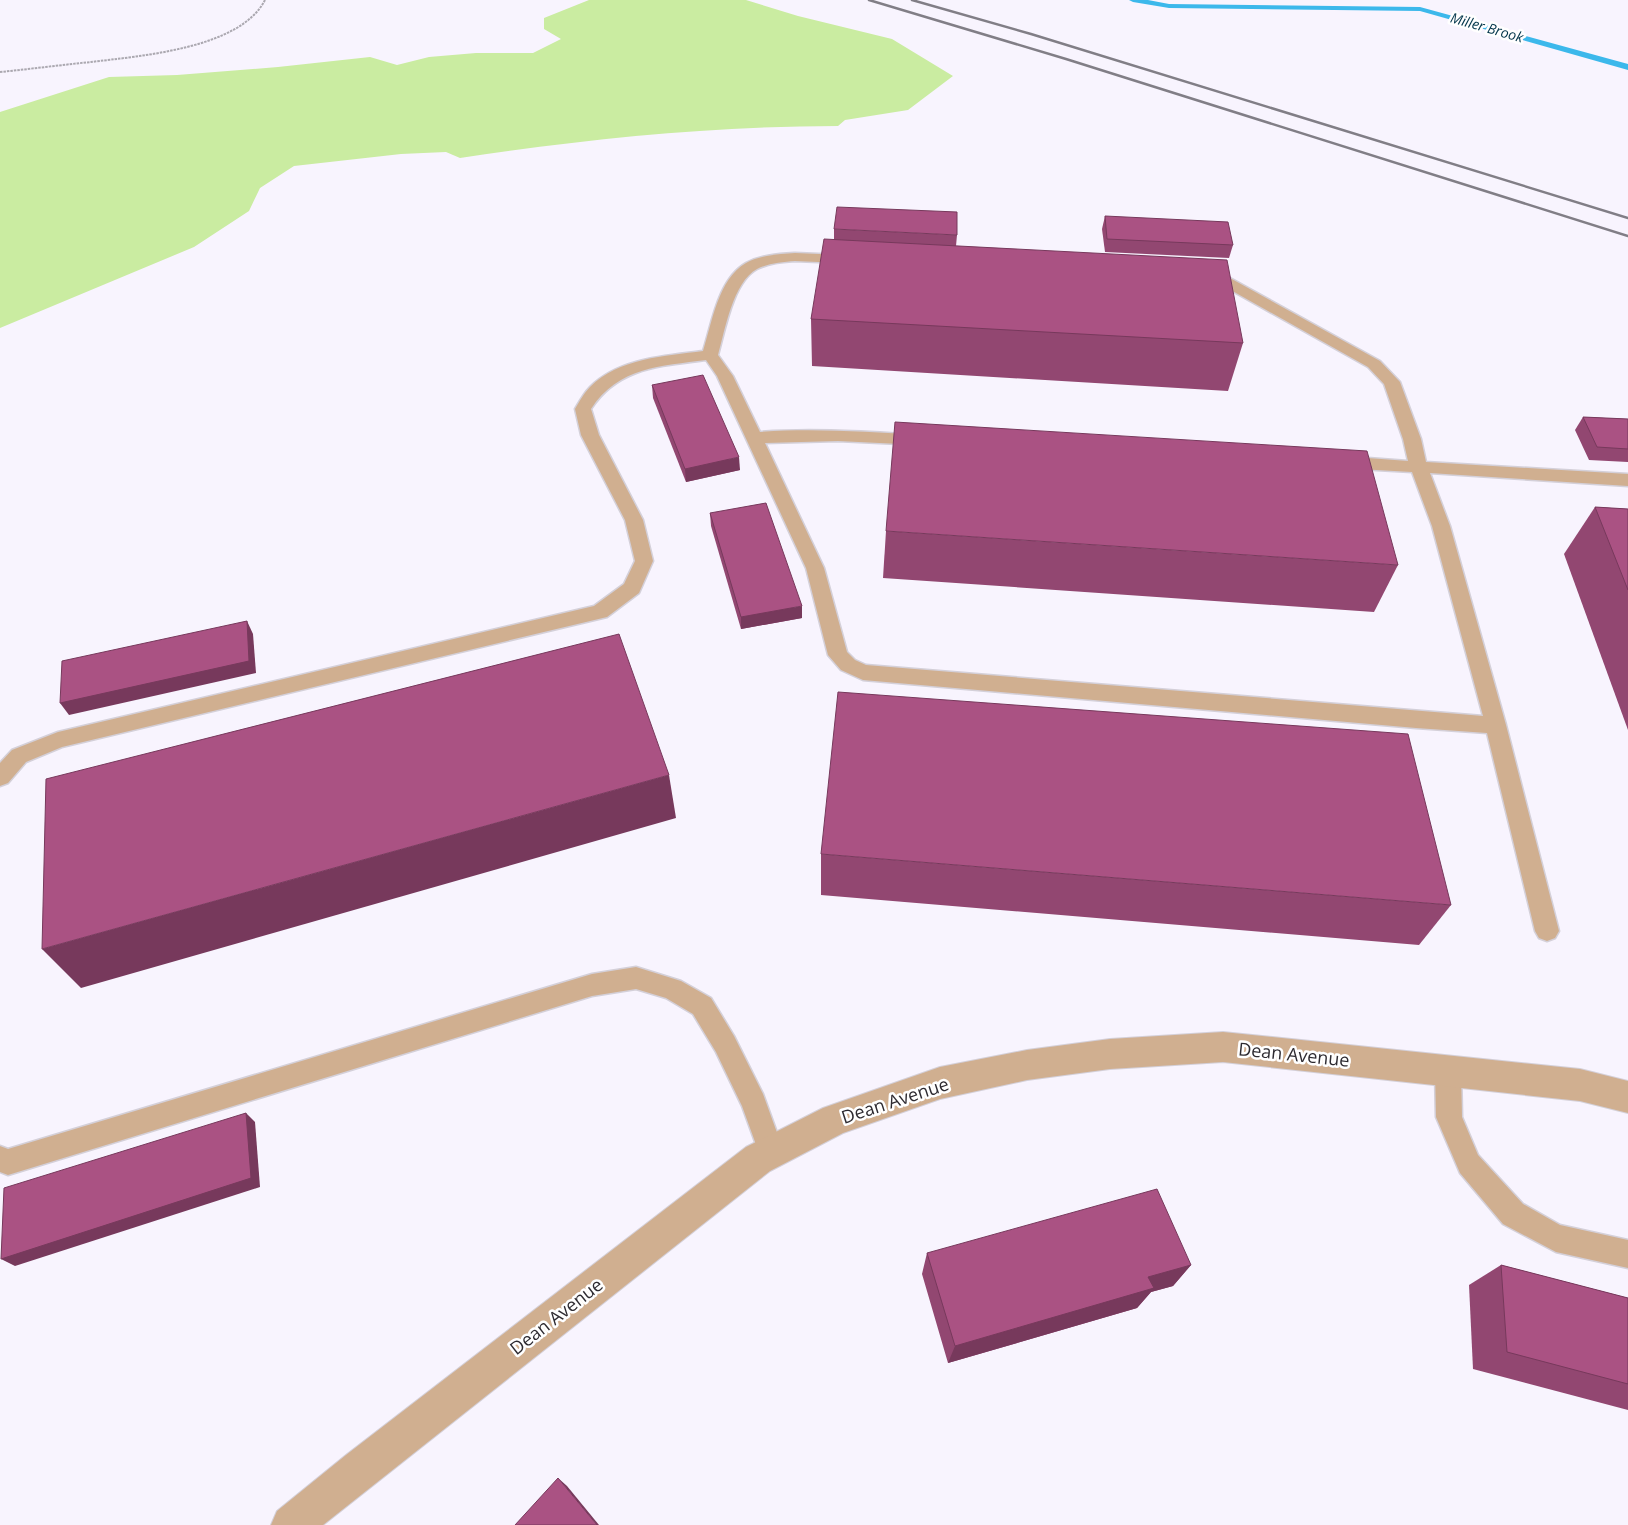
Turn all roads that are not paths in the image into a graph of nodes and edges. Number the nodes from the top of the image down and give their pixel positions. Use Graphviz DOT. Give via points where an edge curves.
graph roads {
  1 [pos="710,355"];
  2 [pos="755,438"];
  3 [pos="933,441"];
  4 [pos="1329,462"];
  5 [pos="1418,466"];
  6 [pos="1628,480"];
  7 [pos="1496,725"];
  8 [pos="0,777"];
  9 [pos="1547,931"];
  10 [pos="1448,1071"];
  11 [pos="1628,1097"];
  12 [pos="771,1152"];
  13 [pos="0,1159"];
  14 [pos="1628,1254"];
  15 [pos="291,1525"];
  1 -- 2 [label="lane" via="725,376"];
  1 -- 5 [label="lane" via="738,278 750,267 777,258 1198,274 1225,281 1374,364 1392,382"];
  1 -- 8 [label="lane" via="649,364 616,375 596,390 583,409 590,435 634,520 644,560 632,588 600,612 58,740 19,756"];
  2 -- 3 [label="lane" via="824,435"];
  2 -- 7 [label="lane" via="815,568 838,655 848,665 863,672"];
  4 -- 5 [label="lane"];
  5 -- 6 [label="lane"];
  5 -- 7 [label="lane" via="1440,526"];
  7 -- 9 [label="lane"];
  10 -- 11 [label="street, Dean Avenue" via="1580,1085"];
  10 -- 12 [label="street, Dean Avenue" via="1223,1047 1110,1054 1026,1065 940,1083 835,1120"];
  10 -- 14 [label="lane" via="1449,1117 1469,1164 1513,1214 1556,1238"];
  12 -- 13 [label="lane" via="754,1103 702,1006 672,989 636,978 592,985 8,1162"];
  12 -- 15 [label="street, Dean Avenue" via="367,1462"];
}
